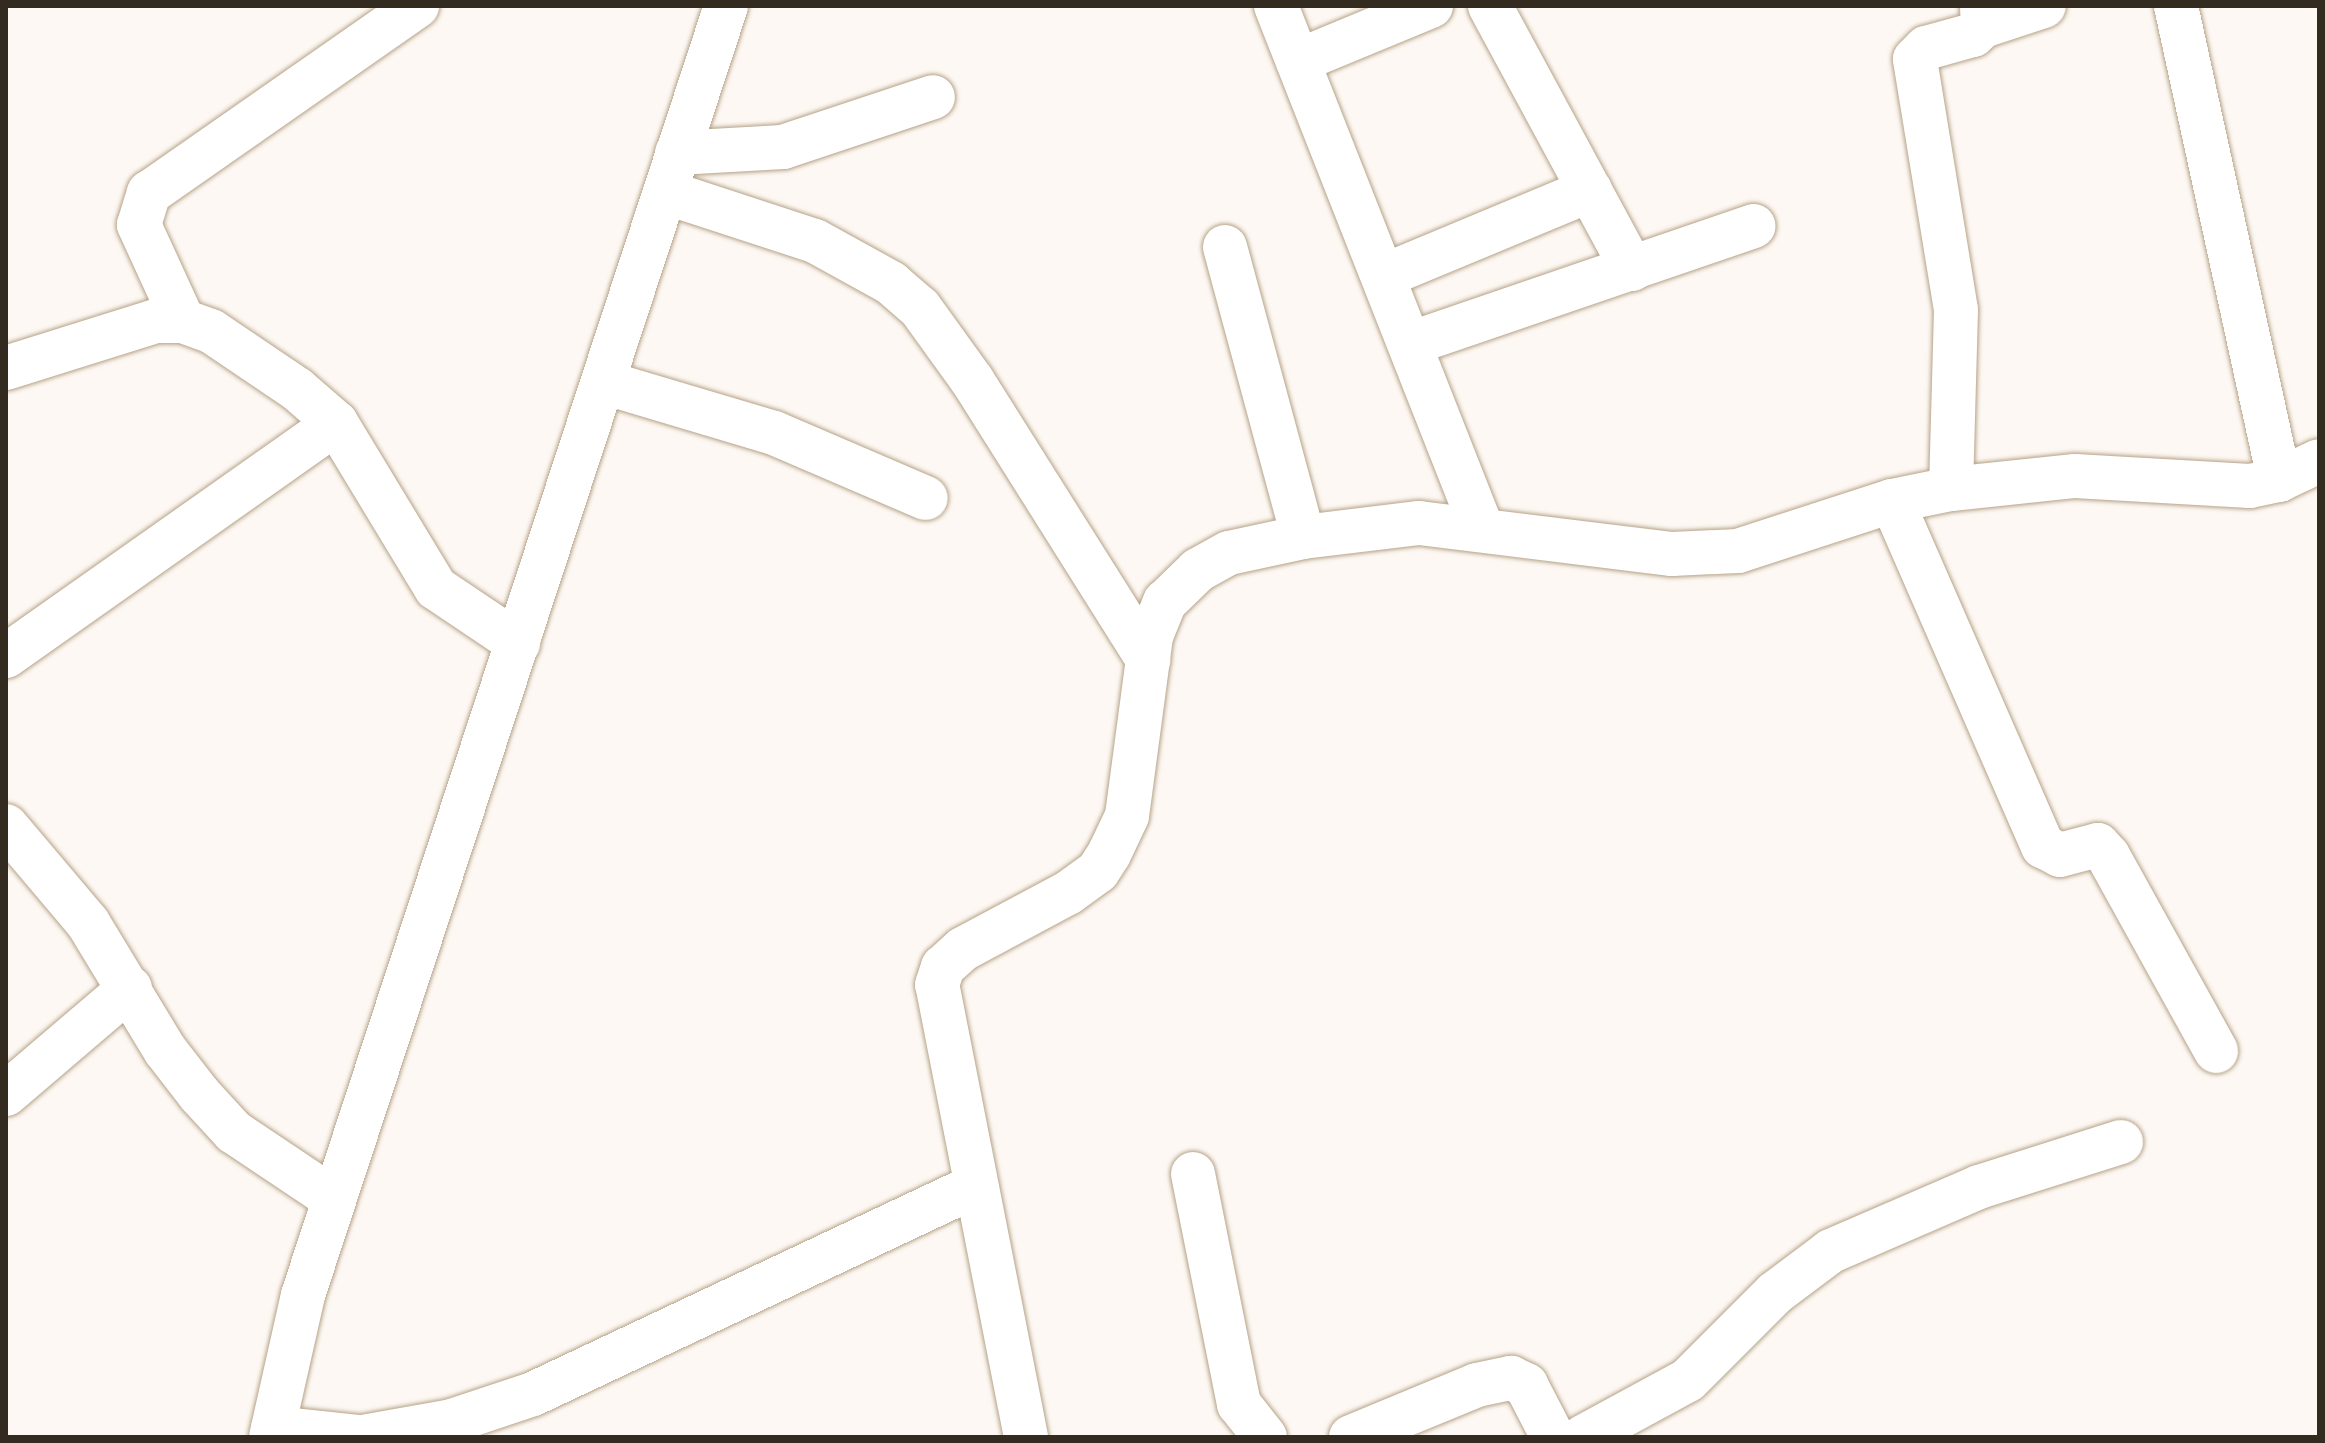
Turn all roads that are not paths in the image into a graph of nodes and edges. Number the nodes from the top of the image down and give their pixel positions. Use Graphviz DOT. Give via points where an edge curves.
graph roads {
  1 [pos="417,6"];
  2 [pos="726,6"];
  3 [pos="1276,6"];
  4 [pos="1431,6"];
  5 [pos="1490,6"];
  6 [pos="2044,6"];
  7 [pos="2176,6"];
  8 [pos="1982,16"];
  9 [pos="1298,61"];
  10 [pos="933,97"];
  11 [pos="671,173"];
  12 [pos="1590,190"];
  13 [pos="1753,226"];
  14 [pos="1225,247"];
  15 [pos="1632,269"];
  16 [pos="1386,275"];
  17 [pos="183,321"];
  18 [pos="1412,343"];
  19 [pos="6,368"];
  20 [pos="603,382"];
  21 [pos="336,423"];
  22 [pos="2319,461"];
  23 [pos="2279,480"];
  24 [pos="1951,489"];
  25 [pos="926,498"];
  26 [pos="1892,501"];
  27 [pos="1482,529"];
  28 [pos="1303,537"];
  29 [pos="518,643"];
  30 [pos="6,656"];
  31 [pos="1148,660"];
  32 [pos="6,826"];
  33 [pos="130,988"];
  34 [pos="2216,1051"];
  35 [pos="6,1094"];
  36 [pos="2121,1142"];
  37 [pos="1193,1174"];
  38 [pos="976,1186"];
  39 [pos="334,1199"];
  40 [pos="272,1432"];
  41 [pos="360,1437"];
  42 [pos="1026,1437"];
  43 [pos="1265,1437"];
  44 [pos="1351,1437"];
  45 [pos="1553,1437"];
  46 [pos="1583,1437"];
  1 -- 17 [label="street" via="149,193 142,207 141,235"];
  2 -- 11 [label="street"];
  3 -- 9 [label="street"];
  4 -- 9 [label="street"];
  5 -- 12 [label="street"];
  6 -- 8 [label="street"];
  7 -- 23 [label="street"];
  8 -- 24 [label="street" via="1973,35 1926,48 1915,59 1956,310"];
  9 -- 16 [label="street"];
  10 -- 11 [label="street" via="783,147"];
  11 -- 20 [label="street"];
  11 -- 31 [label="street" via="815,241 891,283 920,308 972,380"];
  12 -- 15 [label="street"];
  12 -- 16 [label="street"];
  13 -- 15 [label="street"];
  14 -- 28 [label="street"];
  15 -- 18 [label="street"];
  16 -- 18 [label="street"];
  17 -- 19 [label="street" via="130,327"];
  17 -- 21 [label="street" via="234,345"];
  18 -- 27 [label="street"];
  20 -- 25 [label="street" via="774,433"];
  20 -- 29 [label="street"];
  21 -- 29 [label="street" via="436,588"];
  21 -- 30 [label="street"];
  22 -- 23 [label="street"];
  23 -- 24 [label="street" via="2250,486 2075,476"];
  24 -- 26 [label="street"];
  26 -- 27 [label="street" via="1768,544 1714,553 1672,554"];
  26 -- 34 [label="street" via="2043,846 2060,855 2098,845 2108,856"];
  27 -- 28 [label="street" via="1389,524"];
  28 -- 31 [label="street" via="1229,553 1198,570 1165,602"];
  29 -- 39 [label="street"];
  31 -- 38 [label="street" via="1127,816 1098,871 1068,893 963,949 943,967 937,985"];
  32 -- 33 [label="street" via="88,923"];
  33 -- 35 [label="street"];
  33 -- 39 [label="street" via="165,1050 234,1132"];
  36 -- 46 [label="street" via="1979,1187 1831,1251 1775,1293 1688,1380"];
  37 -- 43 [label="street" via="1239,1404"];
  38 -- 41 [label="street" via="533,1394 452,1421"];
  38 -- 42 [label="street"];
  39 -- 40 [label="street" via="303,1295"];
  40 -- 41 [label="street"];
  44 -- 45 [label="street" via="1477,1385 1511,1378 1526,1385"];
}
